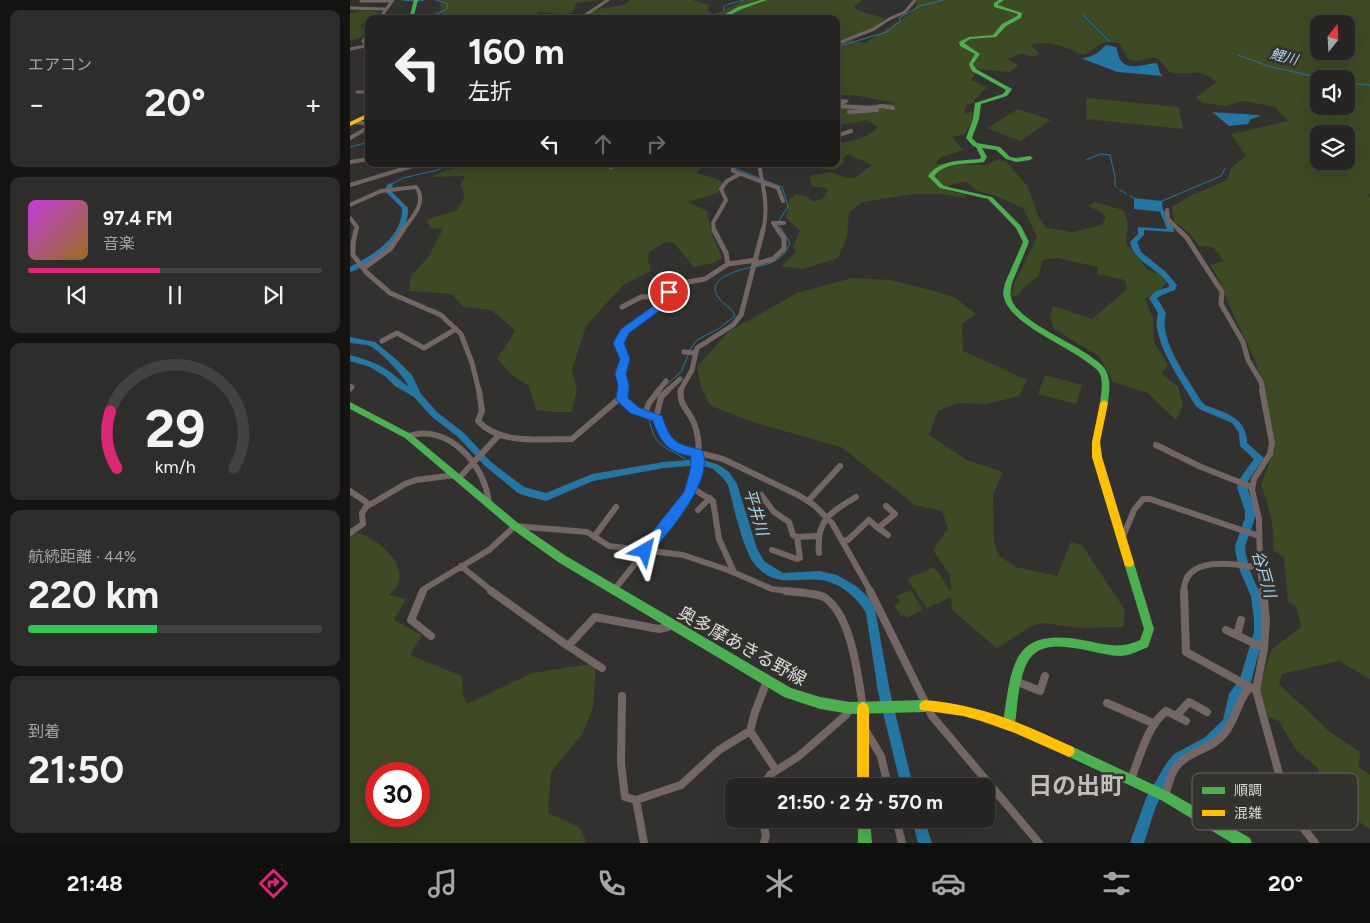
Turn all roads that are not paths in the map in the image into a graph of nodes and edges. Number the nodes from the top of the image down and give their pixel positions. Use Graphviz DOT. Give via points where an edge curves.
graph roads {
  1 [pos="393,0"];
  2 [pos="608,0"];
  3 [pos="765,0"];
  4 [pos="915,0"];
  5 [pos="1002,0"];
  6 [pos="361,1"];
  7 [pos="416,1"];
  8 [pos="350,8"];
  9 [pos="385,9"];
  10 [pos="381,15"];
  11 [pos="412,15"];
  12 [pos="584,15"];
  13 [pos="726,15"];
  14 [pos="840,42"];
  15 [pos="365,46"];
  16 [pos="350,48"];
  17 [pos="357,92"];
  18 [pos="365,92"];
  19 [pos="840,100"];
  20 [pos="840,104"];
  21 [pos="840,105"];
  22 [pos="849,112"];
  23 [pos="365,117"];
  24 [pos="352,123"];
  25 [pos="365,125"];
  26 [pos="365,129"];
  27 [pos="851,131"];
  28 [pos="840,135"];
  29 [pos="350,138"];
  30 [pos="978,145"];
  31 [pos="1030,158"];
  32 [pos="365,160"];
  33 [pos="350,162"];
  34 [pos="409,167"];
  35 [pos="734,167"];
  36 [pos="760,167"];
  37 [pos="763,167"];
  38 [pos="740,174"];
  39 [pos="763,179"];
  40 [pos="350,185"];
  41 [pos="783,200"];
  42 [pos="350,205"];
  43 [pos="1167,210"];
  44 [pos="350,218"];
  45 [pos="766,222"];
  46 [pos="774,223"];
  47 [pos="783,223"];
  48 [pos="728,264"];
  49 [pos="755,264"];
  50 [pos="363,268"];
  51 [pos="665,296"];
  52 [pos="622,307"];
  53 [pos="456,329"];
  54 [pos="382,341"];
  55 [pos="684,352"];
  56 [pos="694,353"];
  57 [pos="680,379"];
  58 [pos="666,381"];
  59 [pos="621,397"];
  60 [pos="350,405"];
  61 [pos="651,416"];
  62 [pos="499,435"];
  63 [pos="408,436"];
  64 [pos="1156,445"];
  65 [pos="697,454"];
  66 [pos="475,463"];
  67 [pos="840,466"];
  68 [pos="457,476"];
  69 [pos="1252,486"];
  70 [pos="692,488"];
  71 [pos="350,491"];
  72 [pos="761,495"];
  73 [pos="856,497"];
  74 [pos="710,498"];
  75 [pos="808,501"];
  76 [pos="370,504"];
  77 [pos="489,504"];
  78 [pos="886,506"];
  79 [pos="616,507"];
  80 [pos="698,510"];
  81 [pos="826,516"];
  82 [pos="515,526"];
  83 [pos="878,528"];
  84 [pos="350,533"];
  85 [pos="888,535"];
  86 [pos="816,536"];
  87 [pos="1259,536"];
  88 [pos="594,537"];
  89 [pos="798,537"];
  90 [pos="844,541"];
  91 [pos="1122,541"];
  92 [pos="772,550"];
  93 [pos="645,551"];
  94 [pos="819,553"];
  95 [pos="462,566"];
  96 [pos="1260,568"];
  97 [pos="734,572"];
  98 [pos="614,590"];
  99 [pos="1242,620"];
  100 [pos="671,624"];
  101 [pos="1226,630"];
  102 [pos="1237,635"];
  103 [pos="431,636"];
  104 [pos="568,646"];
  105 [pos="1261,647"];
  106 [pos="602,668"];
  107 [pos="1045,676"];
  108 [pos="767,681"];
  109 [pos="1018,682"];
  110 [pos="1253,688"];
  111 [pos="622,696"];
  112 [pos="1107,702"];
  113 [pos="928,706"];
  114 [pos="850,708"];
  115 [pos="866,708"];
  116 [pos="1206,712"];
  117 [pos="1176,716"];
  118 [pos="1186,721"];
  119 [pos="1009,723"];
  120 [pos="1154,724"];
  121 [pos="863,728"];
  122 [pos="750,731"];
  123 [pos="776,770"];
  124 [pos="1279,773"];
  125 [pos="767,778"];
  126 [pos="863,778"];
  127 [pos="886,778"];
  128 [pos="1131,780"];
  129 [pos="1165,796"];
  130 [pos="636,800"];
  131 [pos="1192,812"];
  132 [pos="764,828"];
  133 [pos="864,828"];
  134 [pos="898,828"];
  135 [pos="1222,830"];
  136 [pos="1305,830"];
  137 [pos="1037,842"];
  138 [pos="1242,842"];
  139 [pos="644,843"];
  140 [pos="764,843"];
  141 [pos="865,843"];
  142 [pos="902,843"];
  143 [pos="1315,843"];
  1 -- 6 [label="street"];
  1 -- 9 [label="street"];
  2 -- 12 [label="street"];
  3 -- 13 [label="street"];
  4 -- 14 [label="street" via="905,12"];
  5 -- 30 [label="street" via="996,6 1017,12 1019,17 1004,25 994,36 969,38 961,42 978,54 972,68 1009,89 1005,95 976,105 976,119 969,138 971,143"];
  7 -- 11 [label="street"];
  8 -- 9 [label="street"];
  9 -- 10 [label="street"];
  15 -- 16 [label="street"];
  17 -- 18 [label="street"];
  19 -- 20 [label="street" via="847,101"];
  21 -- 22 [label="street" via="893,108"];
  23 -- 24 [label="street"];
  24 -- 25 [label="street"];
  26 -- 29 [label="street"];
  27 -- 28 [label="street"];
  30 -- 31 [label="street" via="998,148 1010,159"];
  30 -- 91 [label="street" via="984,157 982,161 940,166 931,176 937,185 992,199 1021,230 1026,242 1006,290 1008,304 1018,314 1088,358 1103,372 1106,386 1097,436 1097,462"];
  32 -- 33 [label="street"];
  34 -- 40 [label="street"];
  35 -- 38 [label="street"];
  36 -- 39 [label="street"];
  37 -- 39 [label="street"];
  38 -- 39 [label="street"];
  38 -- 48 [label="street" via="722,188 726,201 713,223 715,237 728,254"];
  39 -- 41 [label="street" via="778,188"];
  39 -- 45 [label="street" via="768,209"];
  42 -- 50 [label="street" via="394,187 418,188 420,191 418,210 390,249"];
  43 -- 69 [label="street" via="1168,219 1187,238 1222,292 1224,311 1243,342 1245,357 1261,382 1272,443 1270,454"];
  44 -- 50 [label="street" via="357,227 353,254"];
  45 -- 46 [label="street"];
  45 -- 49 [label="street"];
  46 -- 47 [label="street"];
  46 -- 49 [label="street" via="784,238 784,249 773,259"];
  48 -- 49 [label="street"];
  48 -- 51 [label="street" via="705,279 672,289"];
  49 -- 56 [label="street" via="740,318 699,345"];
  50 -- 53 [label="street" via="390,293 441,316"];
  51 -- 52 [label="street" via="641,297"];
  51 -- 59 [label="street" via="656,309 620,337 618,345 625,359 620,374 624,388"];
  53 -- 54 [label="street" via="424,348 397,333"];
  53 -- 62 [label="street" via="463,336 481,398 479,423"];
  55 -- 56 [label="street"];
  56 -- 65 [label="street" via="692,371 681,388 680,396 695,425"];
  57 -- 61 [label="street" via="661,397"];
  58 -- 61 [label="street" via="649,403"];
  59 -- 61 [label="street" via="630,408"];
  59 -- 62 [label="street" via="575,438"];
  60 -- 63 [label="street, 奥多摩あきる野線"];
  61 -- 65 [label="street" via="672,446"];
  62 -- 66 [label="street"];
  63 -- 66 [label="street" via="434,434 442,437"];
  63 -- 68 [label="street, 奥多摩あきる野線"];
  64 -- 69 [label="street" via="1201,467"];
  65 -- 70 [label="street"];
  65 -- 75 [label="street" via="723,459"];
  66 -- 68 [label="street"];
  66 -- 77 [label="street" via="487,487"];
  67 -- 75 [label="street"];
  68 -- 76 [label="street" via="416,480"];
  68 -- 77 [label="street, 奥多摩あきる野線"];
  69 -- 87 [label="street"];
  70 -- 74 [label="street"];
  70 -- 93 [label="street" via="687,500"];
  71 -- 76 [label="street"];
  72 -- 89 [label="street" via="774,512 790,522 793,535"];
  73 -- 81 [label="street"];
  74 -- 80 [label="street"];
  74 -- 97 [label="street" via="715,506 720,545"];
  75 -- 81 [label="street"];
  76 -- 84 [label="street" via="362,513 363,524"];
  77 -- 82 [label="street, 奥多摩あきる野線"];
  78 -- 83 [label="street" via="897,515"];
  79 -- 88 [label="street"];
  81 -- 86 [label="street"];
  81 -- 90 [label="street"];
  82 -- 88 [label="street" via="587,532"];
  82 -- 95 [label="street" via="489,550"];
  82 -- 98 [label="street, 奥多摩あきる野線"];
  83 -- 85 [label="street"];
  83 -- 90 [label="street" via="869,520"];
  86 -- 89 [label="street"];
  86 -- 94 [label="street"];
  87 -- 91 [label="street" via="1143,499 1134,510"];
  87 -- 96 [label="street"];
  88 -- 93 [label="street" via="609,546"];
  89 -- 92 [label="street" via="800,558"];
  90 -- 113 [label="street"];
  91 -- 109 [label="street" via="1147,622 1144,643 1131,650 1056,641 1038,644 1027,652"];
  93 -- 97 [label="street" via="683,555"];
  93 -- 98 [label="street"];
  95 -- 103 [label="street" via="424,589 411,616 412,623"];
  95 -- 104 [label="street" via="512,609"];
  96 -- 105 [label="street" via="1266,620"];
  96 -- 110 [label="street" via="1209,564 1196,569 1188,577 1184,595 1186,652"];
  97 -- 115 [label="street" via="772,589 817,594 829,600 841,617 854,650"];
  98 -- 100 [label="street, 奥多摩あきる野線"];
  99 -- 102 [label="street"];
  100 -- 104 [label="street" via="659,629 595,617"];
  100 -- 108 [label="street, 奥多摩あきる野線"];
  101 -- 102 [label="street"];
  102 -- 105 [label="street"];
  104 -- 106 [label="street"];
  105 -- 110 [label="street"];
  107 -- 109 [label="street" via="1040,691"];
  108 -- 114 [label="street, 奥多摩あきる野線" via="805,699"];
  108 -- 122 [label="street" via="755,708"];
  109 -- 119 [label="street"];
  110 -- 124 [label="street"];
  110 -- 129 [label="street" via="1236,704 1226,733 1176,768"];
  111 -- 130 [label="street" via="621,763 625,797"];
  112 -- 120 [label="street"];
  113 -- 115 [label="street, 奥多摩あきる野線"];
  113 -- 119 [label="street, 奥多摩あきる野線"];
  113 -- 137 [label="street" via="940,725"];
  114 -- 115 [label="street, 奥多摩あきる野線"];
  114 -- 123 [label="street" via="840,721 791,762"];
  115 -- 121 [label="street"];
  116 -- 117 [label="street" via="1189,702"];
  117 -- 118 [label="street"];
  117 -- 120 [label="street" via="1162,712"];
  119 -- 128 [label="street, 奥多摩あきる野線"];
  120 -- 128 [label="street"];
  121 -- 126 [label="street"];
  121 -- 127 [label="street" via="881,756"];
  122 -- 123 [label="street"];
  122 -- 130 [label="street" via="719,750 681,785"];
  123 -- 125 [label="street"];
  128 -- 129 [label="street, 奥多摩あきる野線"];
  129 -- 131 [label="street, 奥多摩あきる野線"];
  130 -- 139 [label="street"];
  132 -- 140 [label="street"];
  133 -- 141 [label="street"];
  134 -- 142 [label="street"];
  135 -- 138 [label="street, 奥多摩あきる野線"];
  136 -- 143 [label="street"];
}
